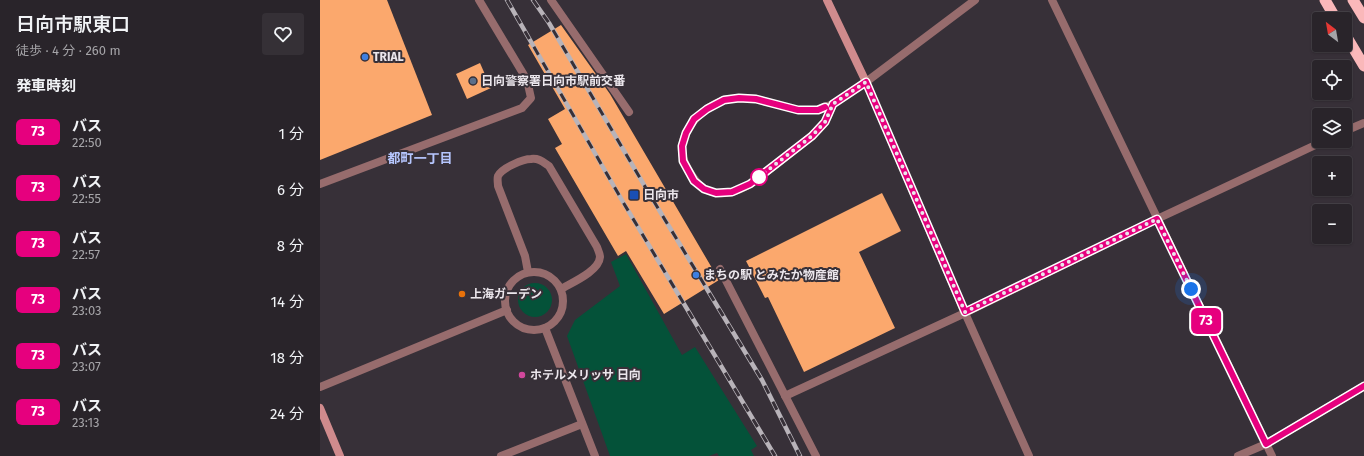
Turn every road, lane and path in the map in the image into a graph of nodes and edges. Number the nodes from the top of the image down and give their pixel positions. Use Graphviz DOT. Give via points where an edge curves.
graph roads {
  1 [pos="479,0"];
  2 [pos="551,0"];
  3 [pos="827,0"];
  4 [pos="975,0"];
  5 [pos="1052,0"];
  6 [pos="1325,0"];
  7 [pos="1353,0"];
  8 [pos="1332,12"];
  9 [pos="1364,18"];
  10 [pos="1352,46"];
  11 [pos="1364,66"];
  12 [pos="866,82"];
  13 [pos="833,104"];
  14 [pos="629,112"];
  15 [pos="1364,123"];
  16 [pos="1352,128"];
  17 [pos="1312,147"];
  18 [pos="320,184"];
  19 [pos="1157,219"];
  20 [pos="720,269"];
  21 [pos="528,272"];
  22 [pos="562,289"];
  23 [pos="507,310"];
  24 [pos="965,312"];
  25 [pos="545,328"];
  26 [pos="1364,386"];
  27 [pos="320,387"];
  28 [pos="785,396"];
  29 [pos="320,408"];
  30 [pos="582,424"];
  31 [pos="1266,444"];
  32 [pos="340,456"];
  33 [pos="500,456"];
  34 [pos="594,456"];
  35 [pos="816,456"];
  36 [pos="1029,456"];
  37 [pos="1238,456"];
  38 [pos="1272,456"];
  1 -- 18 [label="street" via="527,80 532,98 522,108"];
  2 -- 14 [label="street"];
  3 -- 12 [label="main road"];
  4 -- 12 [label="street"];
  5 -- 19 [label="street"];
  6 -- 8 [label="highway"];
  7 -- 9 [label="highway"];
  10 -- 11 [label="highway"];
  12 -- 13 [label="street"];
  12 -- 24 [label="street"];
  13 -- 13 [label="street" via="825,122 812,136 750,184 732,192 716,193 704,189 694,181 683,161 682,146 694,119 724,100 756,99 798,110 818,110"];
  15 -- 16 [label="street"];
  17 -- 19 [label="street"];
  19 -- 24 [label="street"];
  19 -- 31 [label="street"];
  20 -- 28 [label="street"];
  21 -- 22 [label="street" via="548,274"];
  21 -- 22 [label="street" via="525,256 498,186 498,177 502,170 531,158 549,166 600,256 596,267"];
  21 -- 23 [label="street" via="520,275 509,286 505,302"];
  22 -- 25 [label="street" via="563,308 553,323"];
  23 -- 25 [label="street" via="518,325 526,329"];
  23 -- 27 [label="street"];
  24 -- 28 [label="street"];
  24 -- 36 [label="street"];
  25 -- 30 [label="street"];
  26 -- 31 [label="street"];
  28 -- 35 [label="street"];
  29 -- 32 [label="main road"];
  30 -- 33 [label="street"];
  30 -- 34 [label="street"];
  31 -- 37 [label="street"];
  31 -- 38 [label="street"];
}
